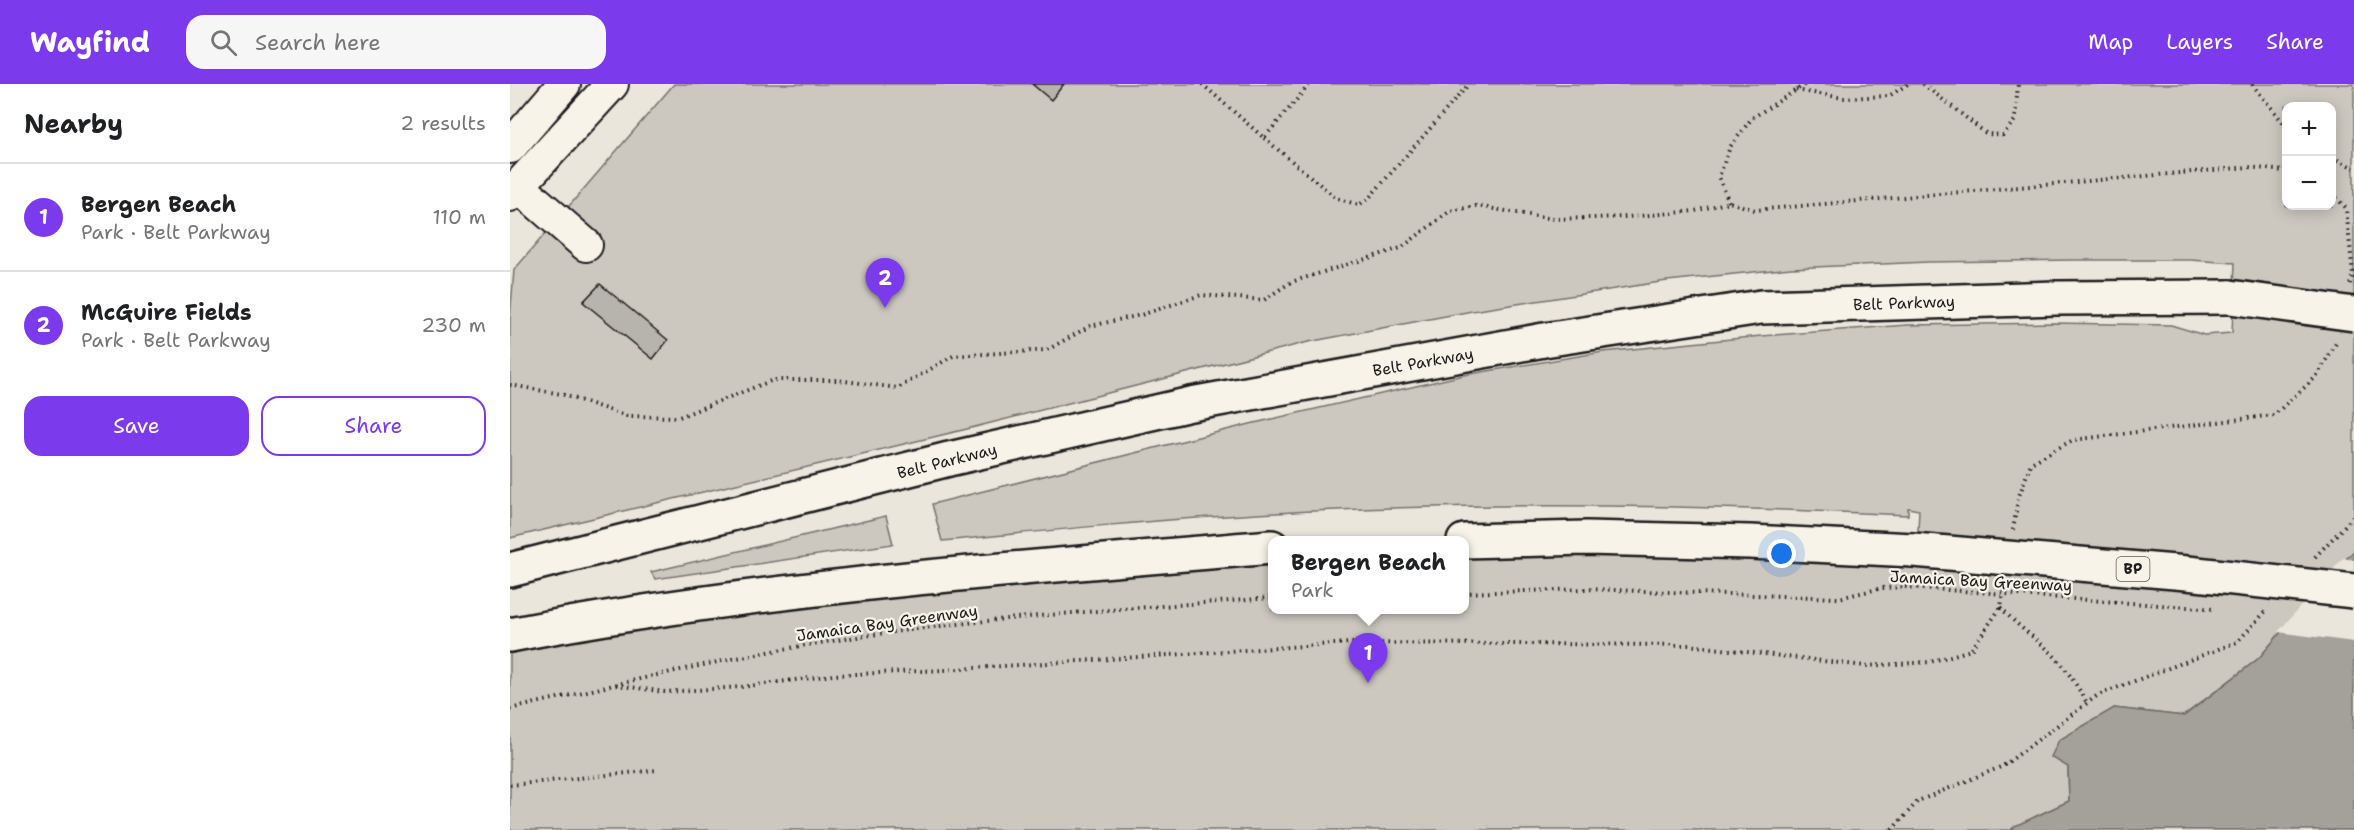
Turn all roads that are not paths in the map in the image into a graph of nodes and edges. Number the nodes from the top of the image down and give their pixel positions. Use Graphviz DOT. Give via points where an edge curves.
graph roads {
  1 [pos="564,84"];
  2 [pos="612,84"];
  3 [pos="510,147"];
  4 [pos="514,190"];
  5 [pos="586,245"];
  6 [pos="2354,314"];
  7 [pos="1469,541"];
  8 [pos="1268,547"];
  9 [pos="510,570"];
  10 [pos="2354,591"];
  11 [pos="510,635"];
  1 -- 3 [label="street"];
  2 -- 4 [label="street"];
  4 -- 5 [label="street"];
  6 -- 9 [label="highway, Belt Parkway, bridge" via="2230,297 2056,298 1761,308 1544,340 1168,410 949,459"];
  7 -- 10 [label="highway, BP, bridge" via="1586,538 1912,550"];
  8 -- 11 [label="highway" via="832,586"];
}
